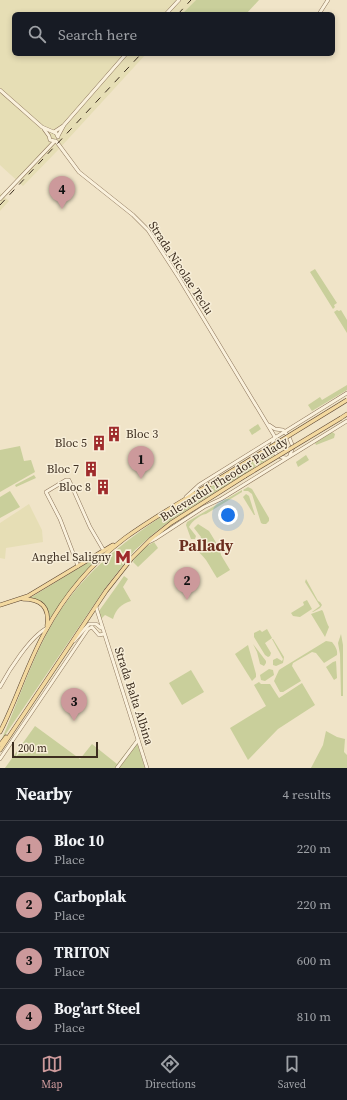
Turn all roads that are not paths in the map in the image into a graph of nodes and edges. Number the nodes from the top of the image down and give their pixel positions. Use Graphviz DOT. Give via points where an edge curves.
graph roads {
  1 [pos="179,0"];
  2 [pos="328,0"];
  3 [pos="168,12"];
  4 [pos="320,12"];
  5 [pos="124,56"];
  6 [pos="0,90"];
  7 [pos="64,125"];
  8 [pos="42,127"];
  9 [pos="53,132"];
  10 [pos="58,136"];
  11 [pos="49,137"];
  12 [pos="55,141"];
  13 [pos="44,152"];
  14 [pos="0,199"];
  15 [pos="347,393"];
  16 [pos="347,400"];
  17 [pos="347,414"];
  18 [pos="347,421"];
  19 [pos="267,424"];
  20 [pos="285,431"];
  21 [pos="273,438"];
  22 [pos="288,457"];
  23 [pos="182,502"];
  24 [pos="125,538"];
  25 [pos="147,542"];
  26 [pos="104,551"];
  27 [pos="78,566"];
  28 [pos="22,599"];
  29 [pos="0,605"];
  30 [pos="96,607"];
  31 [pos="47,628"];
  32 [pos="102,629"];
  33 [pos="104,634"];
  34 [pos="72,642"];
  35 [pos="0,687"];
  36 [pos="10,711"];
  37 [pos="21,717"];
  38 [pos="0,732"];
  39 [pos="0,736"];
  40 [pos="138,740"];
  41 [pos="0,745"];
  42 [pos="0,750"];
  43 [pos="0,759"];
  44 [pos="117,768"];
  45 [pos="147,768"];
  1 -- 3 [label="street"];
  2 -- 4 [label="street"];
  5 -- 7 [label="street"];
  6 -- 8 [label="street, Strada Nicolae Teclu"];
  7 -- 9 [label="street"];
  7 -- 10 [label="street"];
  8 -- 9 [label="street, Strada Nicolae Teclu"];
  8 -- 11 [label="street, Strada Nicolae Teclu"];
  9 -- 10 [label="street, Strada Nicolae Teclu"];
  9 -- 11 [label="street"];
  10 -- 12 [label="street"];
  11 -- 12 [label="street, Strada Nicolae Teclu"];
  11 -- 13 [label="street"];
  12 -- 13 [label="street"];
  12 -- 19 [label="street, Strada Nicolae Teclu" via="79,172 148,230"];
  13 -- 14 [label="street"];
  15 -- 20 [label="street, Bulevardul Theodor Pallady"];
  16 -- 23 [label="main road, Bulevardul Theodor Pallady, bridge"];
  17 -- 25 [label="main road, Bulevardul Theodor Pallady, bridge" via="173,521"];
  18 -- 22 [label="street"];
  19 -- 20 [label="street"];
  19 -- 21 [label="street, Strada Nicolae Teclu"];
  20 -- 21 [label="street, Bulevardul Theodor Pallady"];
  20 -- 22 [label="street" via="293,445"];
  21 -- 22 [label="street" via="273,452 279,457"];
  21 -- 23 [label="street, Bulevardul Theodor Pallady" via="199,485"];
  22 -- 25 [label="street"];
  23 -- 24 [label="main road, Bulevardul Theodor Pallady"];
  24 -- 26 [label="main road"];
  24 -- 31 [label="main road, Bulevardul Theodor Pallady" via="86,574"];
  25 -- 30 [label="main road, Bulevardul Theodor Pallady" via="120,572"];
  26 -- 27 [label="main road"];
  26 -- 27 [label="street" via="69,480 49,489 46,492 60,519"];
  27 -- 28 [label="main road"];
  28 -- 29 [label="main road"];
  28 -- 31 [label="main road" via="44,605 48,614"];
  30 -- 32 [label="street, Strada Balta Albina"];
  30 -- 34 [label="main road, Bulevardul Theodor Pallady"];
  31 -- 35 [label="street" via="39,633"];
  31 -- 36 [label="main road, Bulevardul Theodor Pallady"];
  32 -- 33 [label="street, Strada Balta Albina"];
  32 -- 34 [label="street" via="97,624 89,624"];
  33 -- 40 [label="street, Strada Balta Albina"];
  33 -- 43 [label="street" via="99,635 92,627 87,630"];
  34 -- 37 [label="main road, Bulevardul Theodor Pallady"];
  36 -- 38 [label="main road, Bulevardul Theodor Pallady"];
  36 -- 39 [label="main road"];
  37 -- 41 [label="main road"];
  37 -- 42 [label="main road, Bulevardul Theodor Pallady"];
  40 -- 44 [label="street"];
  40 -- 45 [label="street, Strada Balta Albina"];
}
